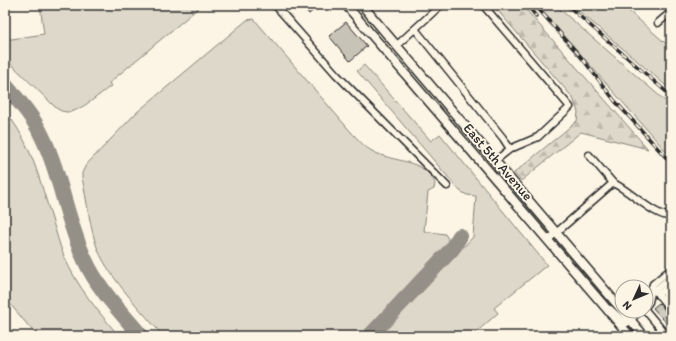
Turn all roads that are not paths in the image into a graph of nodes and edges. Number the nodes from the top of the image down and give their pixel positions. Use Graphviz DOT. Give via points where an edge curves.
graph roads {
  1 [pos="275,5"];
  2 [pos="346,5"];
  3 [pos="362,5"];
  4 [pos="441,5"];
  5 [pos="483,5"];
  6 [pos="671,12"];
  7 [pos="658,23"];
  8 [pos="415,28"];
  9 [pos="396,46"];
  10 [pos="510,149"];
  11 [pos="589,155"];
  12 [pos="495,161"];
  13 [pos="613,183"];
  14 [pos="447,186"];
  15 [pos="671,216"];
  16 [pos="557,234"];
  17 [pos="548,240"];
  18 [pos="671,269"];
  19 [pos="671,277"];
  20 [pos="671,284"];
  21 [pos="655,291"];
  22 [pos="601,302"];
  23 [pos="614,302"];
  24 [pos="668,309"];
  25 [pos="659,315"];
  26 [pos="630,320"];
  27 [pos="653,320"];
  28 [pos="665,322"];
  29 [pos="659,327"];
  30 [pos="671,328"];
  31 [pos="666,335"];
  32 [pos="630,336"];
  33 [pos="644,336"];
  1 -- 14 [label="lane" via="336,74"];
  2 -- 17 [label="main road, East 5th Avenue"];
  3 -- 9 [label="main road, East 5th Avenue"];
  4 -- 8 [label="lane"];
  5 -- 10 [label="lane" via="570,107 538,137"];
  6 -- 7 [label="lane"];
  8 -- 9 [label="lane"];
  8 -- 10 [label="lane"];
  9 -- 12 [label="main road, East 5th Avenue"];
  10 -- 12 [label="lane"];
  11 -- 13 [label="lane"];
  12 -- 16 [label="main road, East 5th Avenue"];
  13 -- 15 [label="lane" via="663,216"];
  13 -- 16 [label="lane"];
  16 -- 17 [label="lane"];
  16 -- 23 [label="main road, East 5th Avenue"];
  17 -- 22 [label="main road, East 5th Avenue"];
  18 -- 21 [label="lane" via="653,284"];
  19 -- 21 [label="lane"];
  20 -- 21 [label="lane"];
  21 -- 24 [label="lane"];
  22 -- 26 [label="lane" via="623,321 627,323"];
  22 -- 32 [label="main road, East 5th Avenue"];
  25 -- 27 [label="lane"];
  26 -- 33 [label="main road, East 5th Avenue"];
  27 -- 29 [label="lane"];
  28 -- 29 [label="lane"];
  29 -- 31 [label="lane"];
  30 -- 31 [label="lane"];
}
